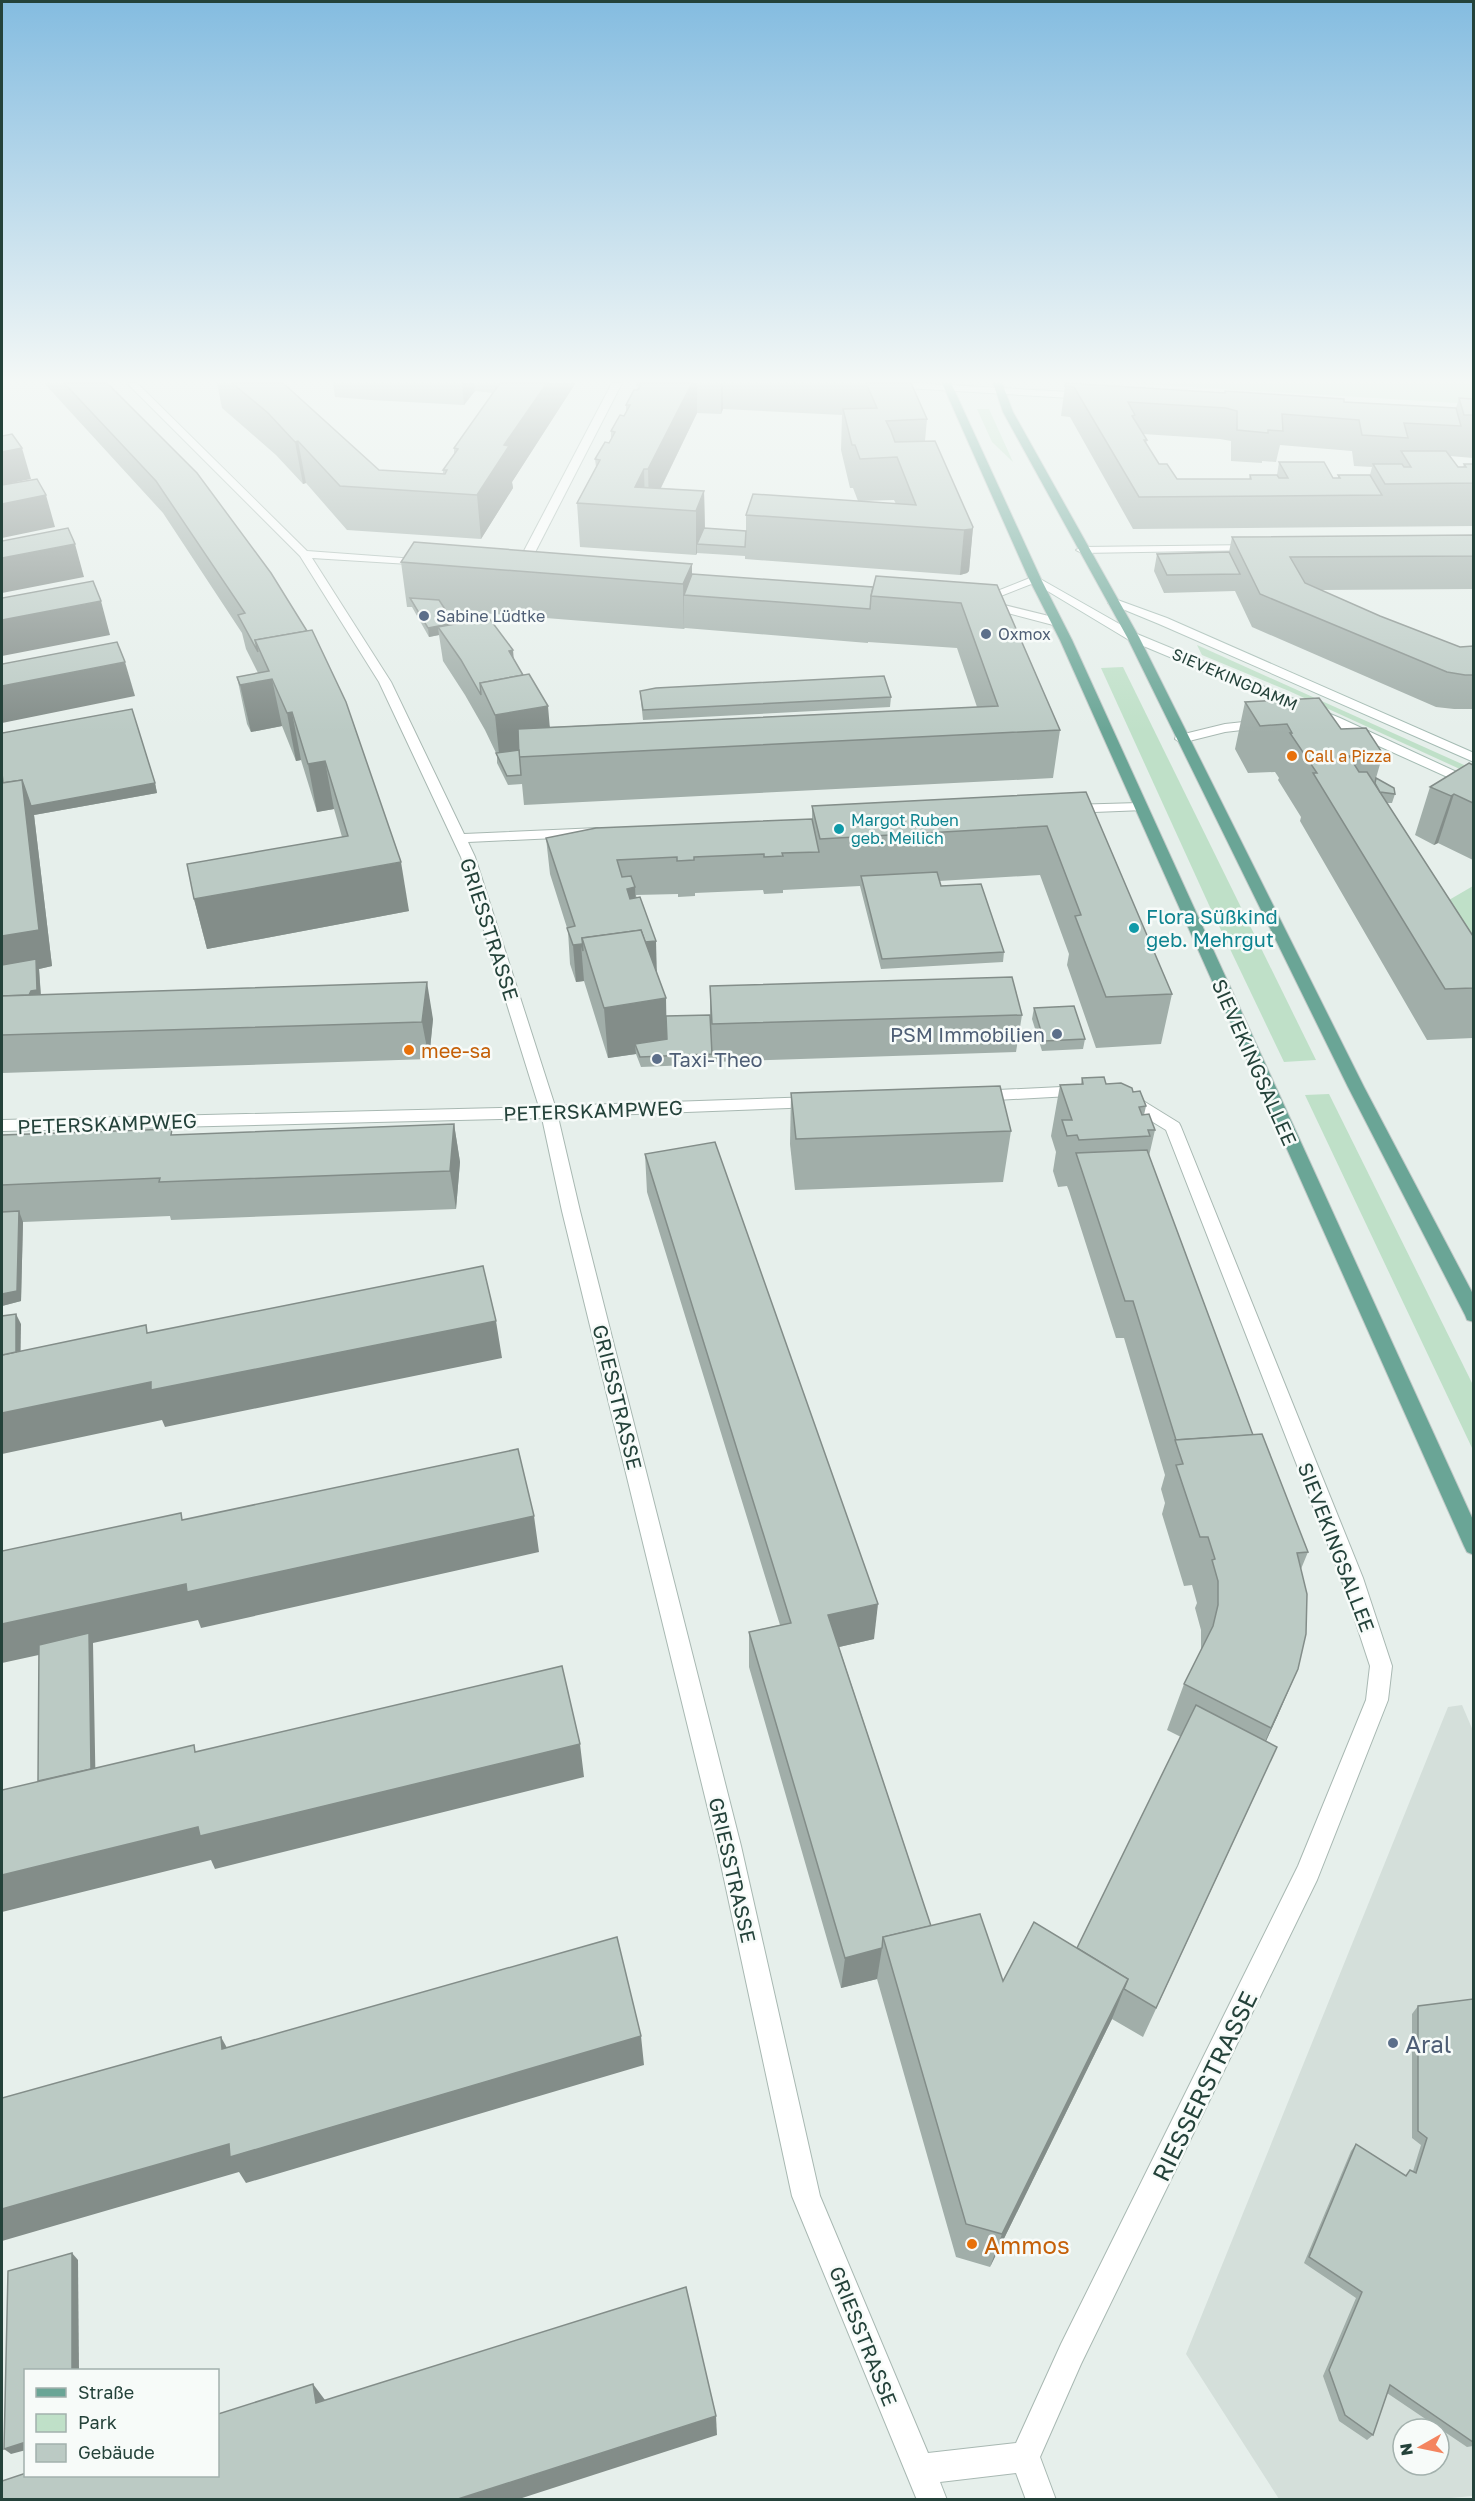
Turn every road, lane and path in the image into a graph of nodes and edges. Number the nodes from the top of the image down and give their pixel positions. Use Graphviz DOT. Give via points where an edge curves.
graph roads {
  1 [pos="249,500"];
  2 [pos="556,500"];
  3 [pos="999,500"];
  4 [pos="1055,500"];
  5 [pos="1269,548"];
  6 [pos="1082,550"];
  7 [pos="304,554"];
  8 [pos="441,563"];
  9 [pos="521,568"];
  10 [pos="1035,579"];
  11 [pos="1112,601"];
  12 [pos="1057,622"];
  13 [pos="1133,638"];
  14 [pos="1335,721"];
  15 [pos="1301,722"];
  16 [pos="1278,723"];
  17 [pos="1181,739"];
  18 [pos="1473,758"];
  19 [pos="1473,785"];
  20 [pos="1139,807"];
  21 [pos="1052,810"];
  22 [pos="611,831"];
  23 [pos="459,838"];
  24 [pos="959,1097"];
  25 [pos="829,1101"];
  26 [pos="549,1112"];
  27 [pos="2,1126"];
  28 [pos="1473,1315"];
  29 [pos="1473,1546"];
  30 [pos="1381,1666"];
  31 [pos="1025,2457"];
  32 [pos="919,2469"];
  33 [pos="932,2499"];
  34 [pos="1041,2499"];
  1 -- 7 [label="street, GRIESSTRASSE"];
  2 -- 9 [label="street"];
  3 -- 10 [label="main road, SIEVEKINGSALLEE"];
  4 -- 6 [label="main road"];
  5 -- 6 [label="street"];
  6 -- 11 [label="main road"];
  7 -- 8 [label="street"];
  7 -- 23 [label="street, GRIESSTRASSE" via="386,682"];
  10 -- 12 [label="main road, SIEVEKINGSALLEE"];
  10 -- 12 [label="street" via="971,601"];
  10 -- 13 [label="street, SIEVEKINGDAMM"];
  11 -- 13 [label="main road"];
  11 -- 18 [label="street, SIEVEKINGDAMM"];
  12 -- 20 [label="main road, SIEVEKINGSALLEE"];
  13 -- 14 [label="street, SIEVEKINGDAMM"];
  13 -- 17 [label="main road"];
  14 -- 15 [label="street"];
  14 -- 19 [label="street, SIEVEKINGDAMM"];
  16 -- 17 [label="street" via="1225,728"];
  17 -- 28 [label="main road"];
  20 -- 21 [label="street"];
  20 -- 29 [label="main road, SIEVEKINGSALLEE"];
  22 -- 23 [label="street"];
  23 -- 26 [label="street, GRIESSTRASSE"];
  24 -- 30 [label="street, SIEVEKINGSALLEE" via="1107,1090 1173,1127 1352,1578"];
  25 -- 26 [label="street, PETERSKAMPWEG"];
  26 -- 27 [label="street, PETERSKAMPWEG"];
  26 -- 32 [label="street, GRIESSTRASSE" via="729,1846 806,2196"];
  30 -- 31 [label="street, RIESSERSTRASSE" via="1377,1700 1308,1872 1071,2354"];
  31 -- 32 [label="street"];
  31 -- 34 [label="street"];
  32 -- 33 [label="street, GRIESSTRASSE"];
}
